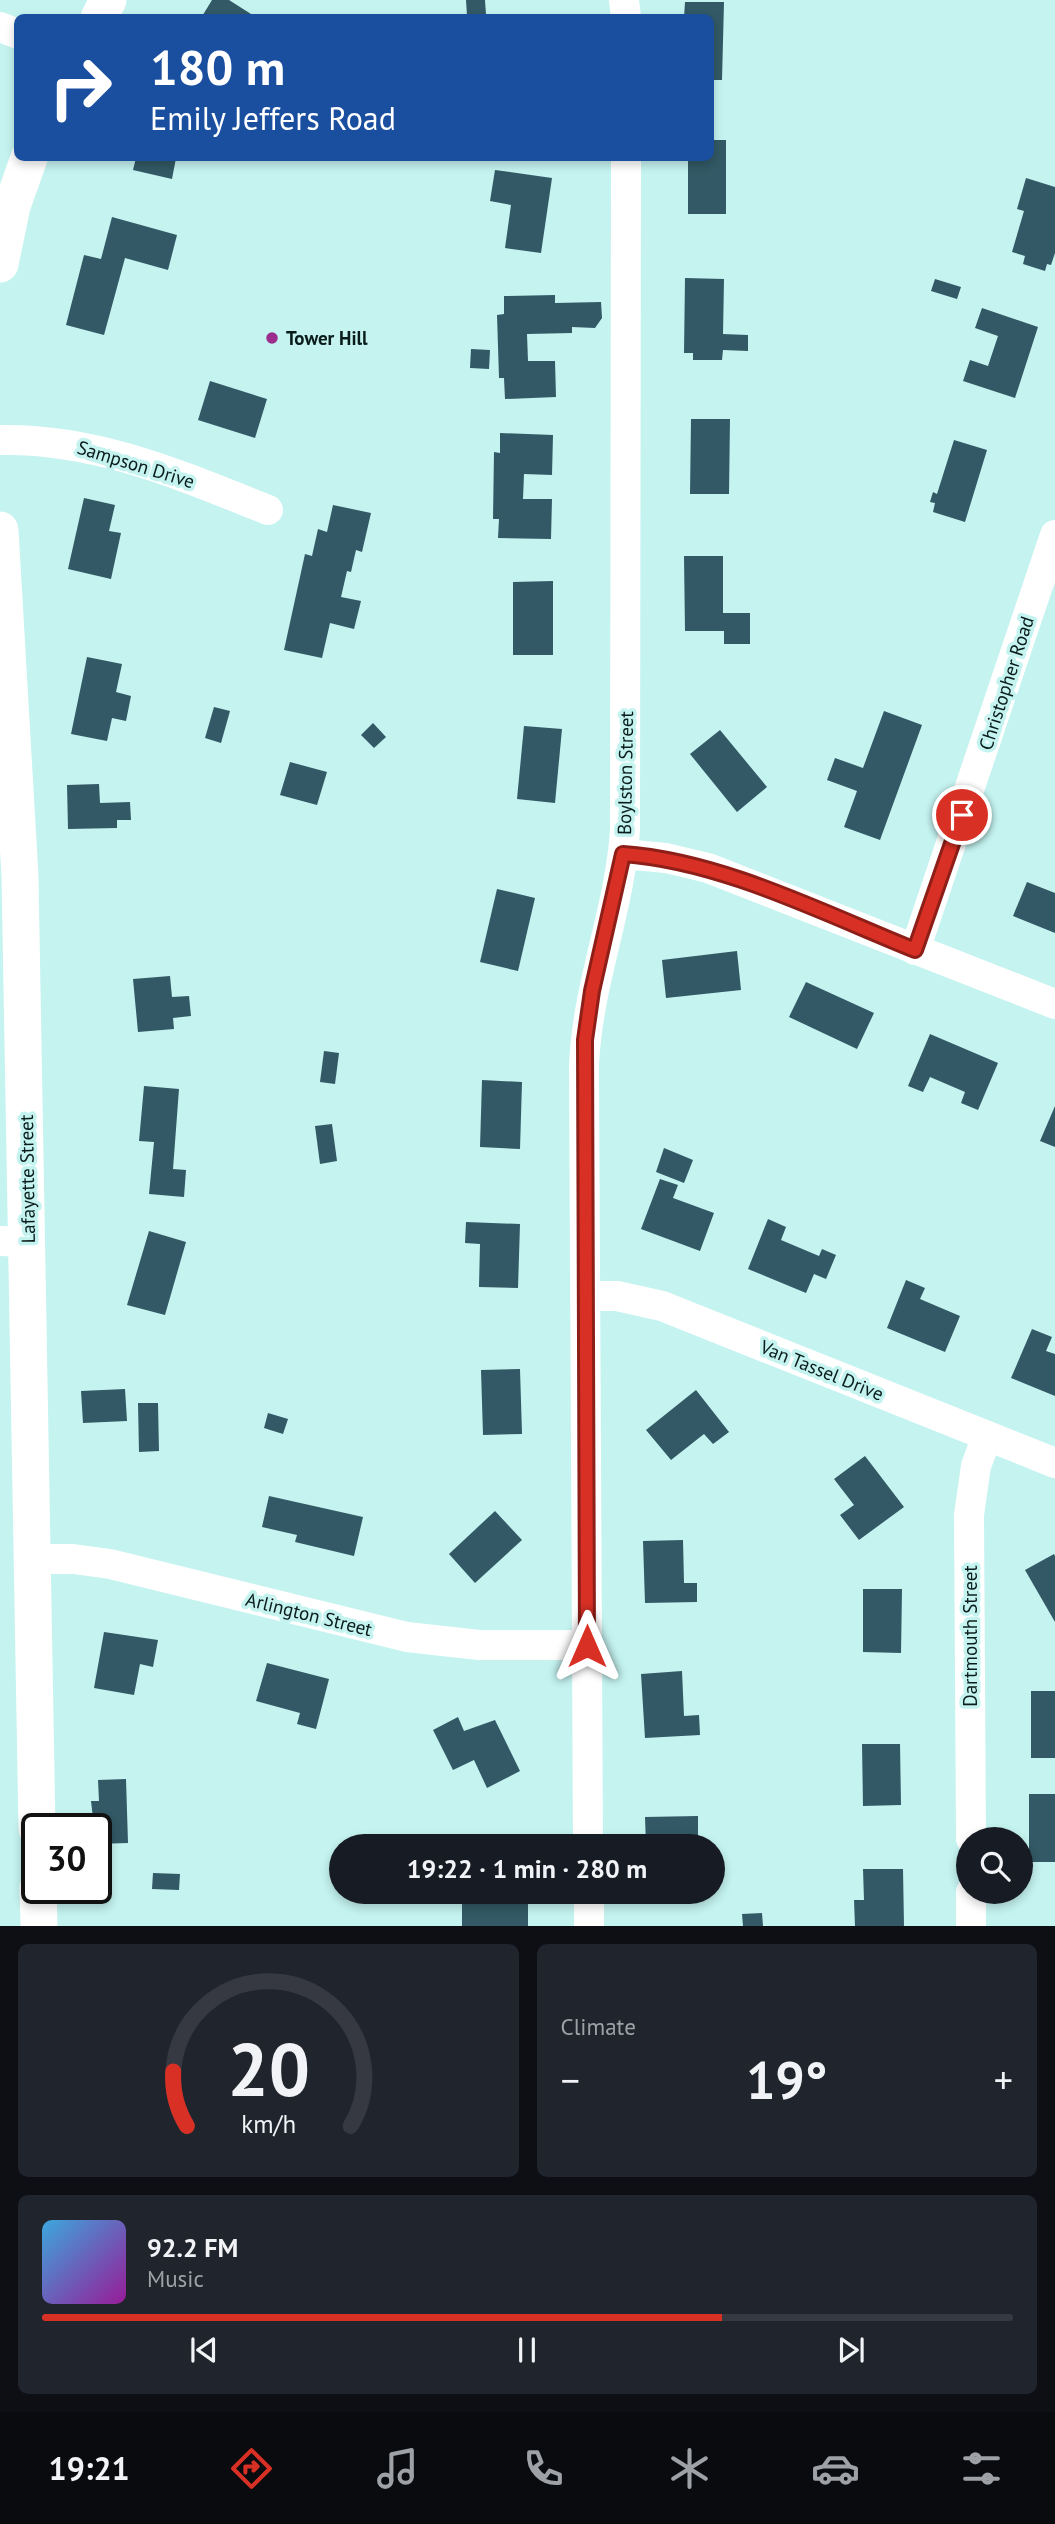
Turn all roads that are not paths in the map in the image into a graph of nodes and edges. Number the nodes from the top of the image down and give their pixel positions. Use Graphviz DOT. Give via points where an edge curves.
graph roads {
  1 [pos="626,161"];
  2 [pos="17,179"];
  3 [pos="0,264"];
  4 [pos="0,440"];
  5 [pos="268,510"];
  6 [pos="0,530"];
  7 [pos="1055,535"];
  8 [pos="623,854"];
  9 [pos="915,950"];
  10 [pos="1055,1004"];
  11 [pos="14,1242"];
  12 [pos="585,1296"];
  13 [pos="987,1436"];
  14 [pos="1055,1463"];
  15 [pos="33,1559"];
  16 [pos="587,1646"];
  17 [pos="37,1813"];
  18 [pos="971,1827"];
  19 [pos="588,1834"];
  20 [pos="38,1904"];
  21 [pos="589,1904"];
  22 [pos="971,1904"];
  23 [pos="39,1926"];
  24 [pos="589,1926"];
  25 [pos="971,1926"];
  1 -- 8 [label="street, Boylston Street"];
  2 -- 3 [label="main road"];
  4 -- 5 [label="street, Sampson Drive" via="46,440 114,453"];
  6 -- 11 [label="main road, Lafayette Street" via="18,831"];
  7 -- 9 [label="street, Christopher Road"];
  8 -- 9 [label="street" via="708,868"];
  8 -- 12 [label="street, Boylston Street" via="585,1040"];
  9 -- 10 [label="street"];
  11 -- 15 [label="main road, Lafayette Street"];
  12 -- 13 [label="street, Van Tassel Drive" via="617,1296 662,1306"];
  12 -- 16 [label="street, Boylston Street"];
  13 -- 14 [label="street, Van Tassel Drive"];
  13 -- 18 [label="street, Dartmouth Street" via="976,1466 970,1515"];
  15 -- 16 [label="street, Arlington Street" via="110,1564 432,1641"];
  15 -- 17 [label="main road, Lafayette Street"];
  16 -- 19 [label="street, Boylston Street"];
  20 -- 23 [label="main road"];
  21 -- 24 [label="street"];
  22 -- 25 [label="street"];
}
